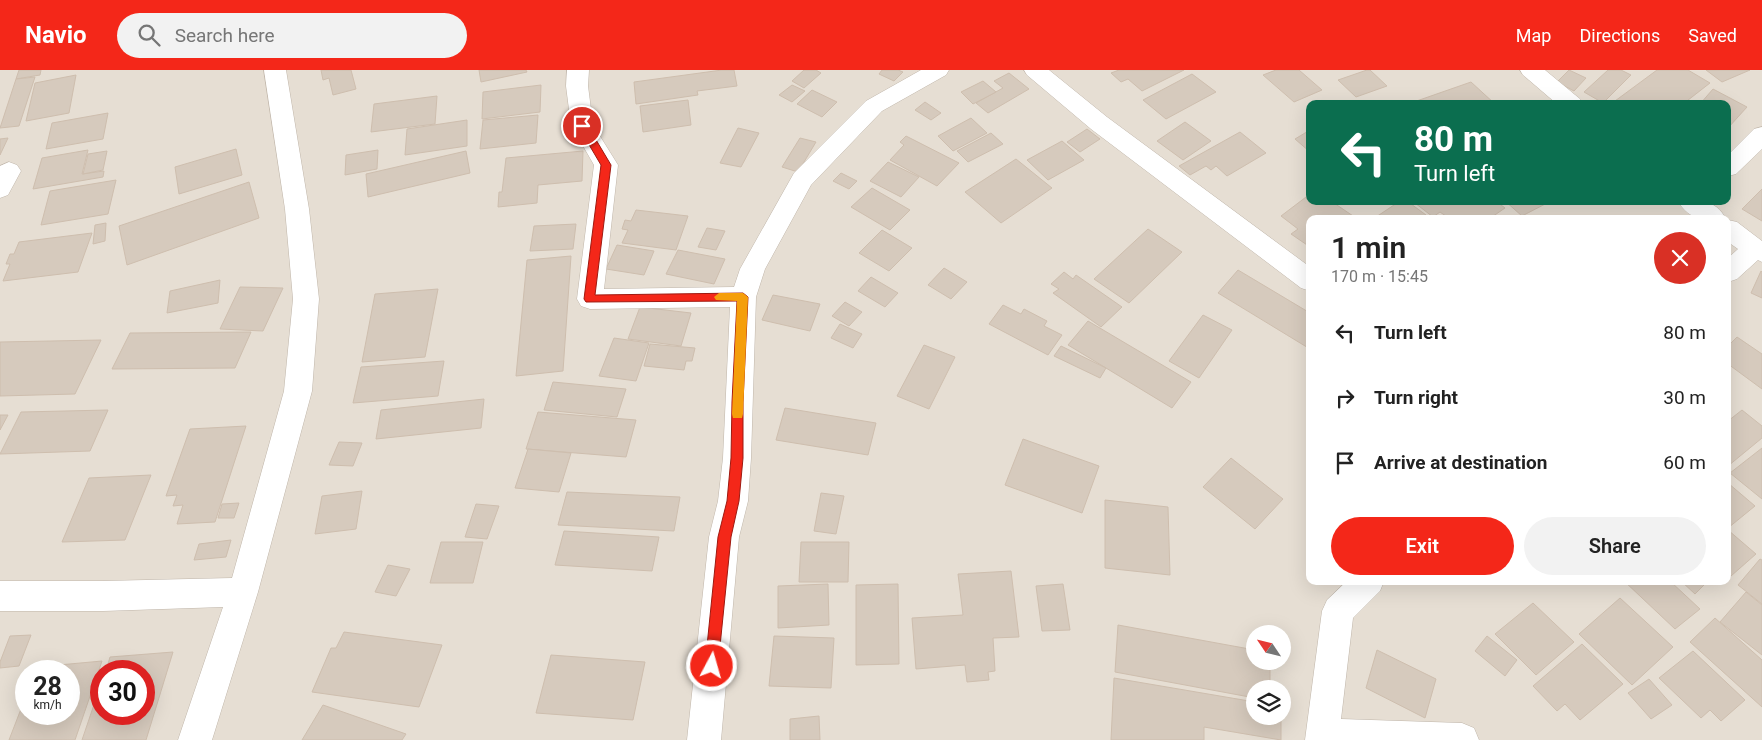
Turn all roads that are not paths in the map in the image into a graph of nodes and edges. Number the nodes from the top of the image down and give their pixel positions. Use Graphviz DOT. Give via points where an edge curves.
graph roads {
  1 [pos="276,70"];
  2 [pos="578,70"];
  3 [pos="938,70"];
  4 [pos="1035,70"];
  5 [pos="1531,70"];
  6 [pos="1567,100"];
  7 [pos="1762,134"];
  8 [pos="1731,165"];
  9 [pos="1696,205"];
  10 [pos="1709,215"];
  11 [pos="1731,231"];
  12 [pos="1758,250"];
  13 [pos="1731,270"];
  14 [pos="1306,279"];
  15 [pos="743,297"];
  16 [pos="1365,585"];
  17 [pos="243,592"];
  18 [pos="0,596"];
  19 [pos="1322,738"];
  20 [pos="196,740"];
  21 [pos="704,740"];
  22 [pos="1462,740"];
  1 -- 17 [label="street" via="297,209 306,299 298,391"];
  2 -- 15 [label="street" via="582,126 606,165 590,299"];
  3 -- 15 [label="street" via="874,106 802,179 754,269"];
  4 -- 14 [label="street"];
  5 -- 6 [label="street"];
  7 -- 8 [label="street"];
  9 -- 10 [label="street"];
  11 -- 12 [label="street"];
  12 -- 13 [label="street"];
  15 -- 21 [label="street" via="737,458 733,501 724,537"];
  16 -- 19 [label="street" via="1338,611"];
  17 -- 18 [label="street"];
  17 -- 20 [label="street"];
  19 -- 22 [label="street"];
}
